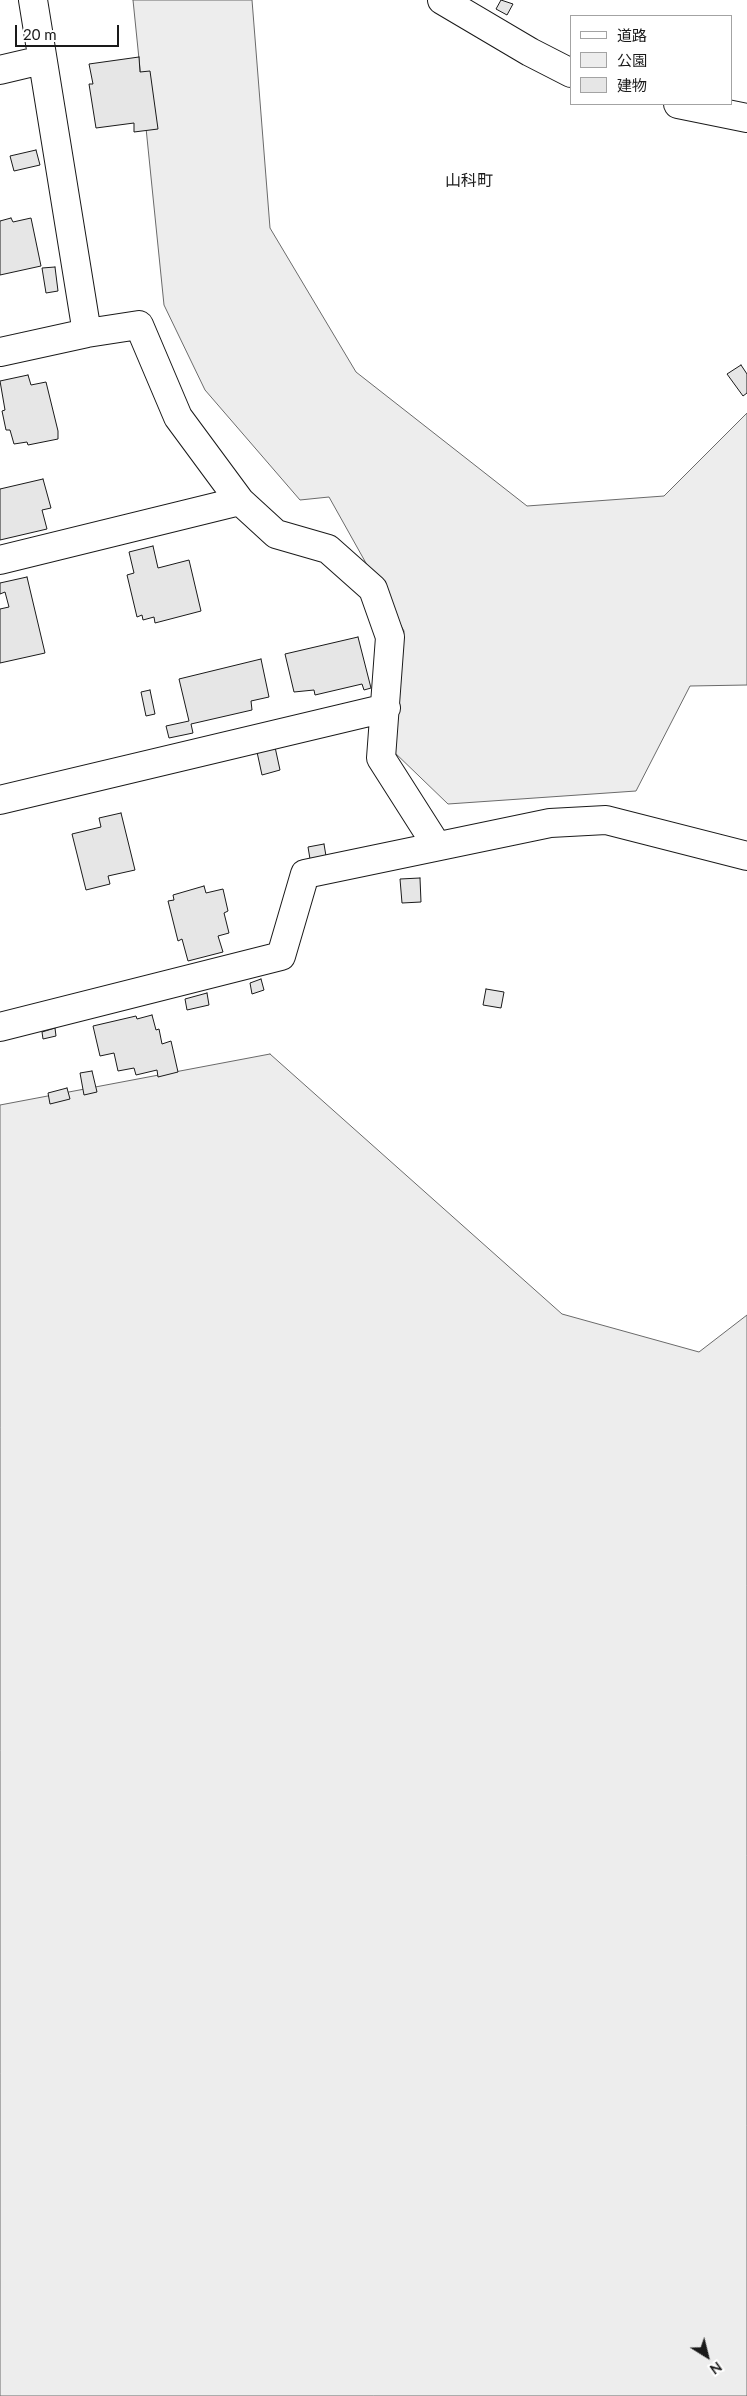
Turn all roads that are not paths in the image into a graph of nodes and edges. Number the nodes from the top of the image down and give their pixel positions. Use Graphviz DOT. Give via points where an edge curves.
graph roads {
  1 [pos="33,0"];
  2 [pos="442,0"];
  3 [pos="42,60"];
  4 [pos="0,70"];
  5 [pos="570,72"];
  6 [pos="683,105"];
  7 [pos="747,118"];
  8 [pos="87,333"];
  9 [pos="0,352"];
  10 [pos="240,501"];
  11 [pos="0,560"];
  12 [pos="386,708"];
  13 [pos="0,800"];
  14 [pos="437,846"];
  15 [pos="747,856"];
  16 [pos="0,1027"];
  1 -- 3 [label="street"];
  2 -- 5 [label="street"];
  3 -- 4 [label="street"];
  3 -- 8 [label="street"];
  6 -- 7 [label="street"];
  8 -- 9 [label="street"];
  8 -- 10 [label="street" via="139,325 178,417"];
  10 -- 11 [label="street"];
  10 -- 12 [label="street" via="276,534 328,549 373,589 390,637"];
  12 -- 13 [label="street"];
  12 -- 14 [label="street" via="381,758"];
  14 -- 15 [label="street" via="550,823 606,820"];
  14 -- 16 [label="street" via="305,874 281,956"];
}
